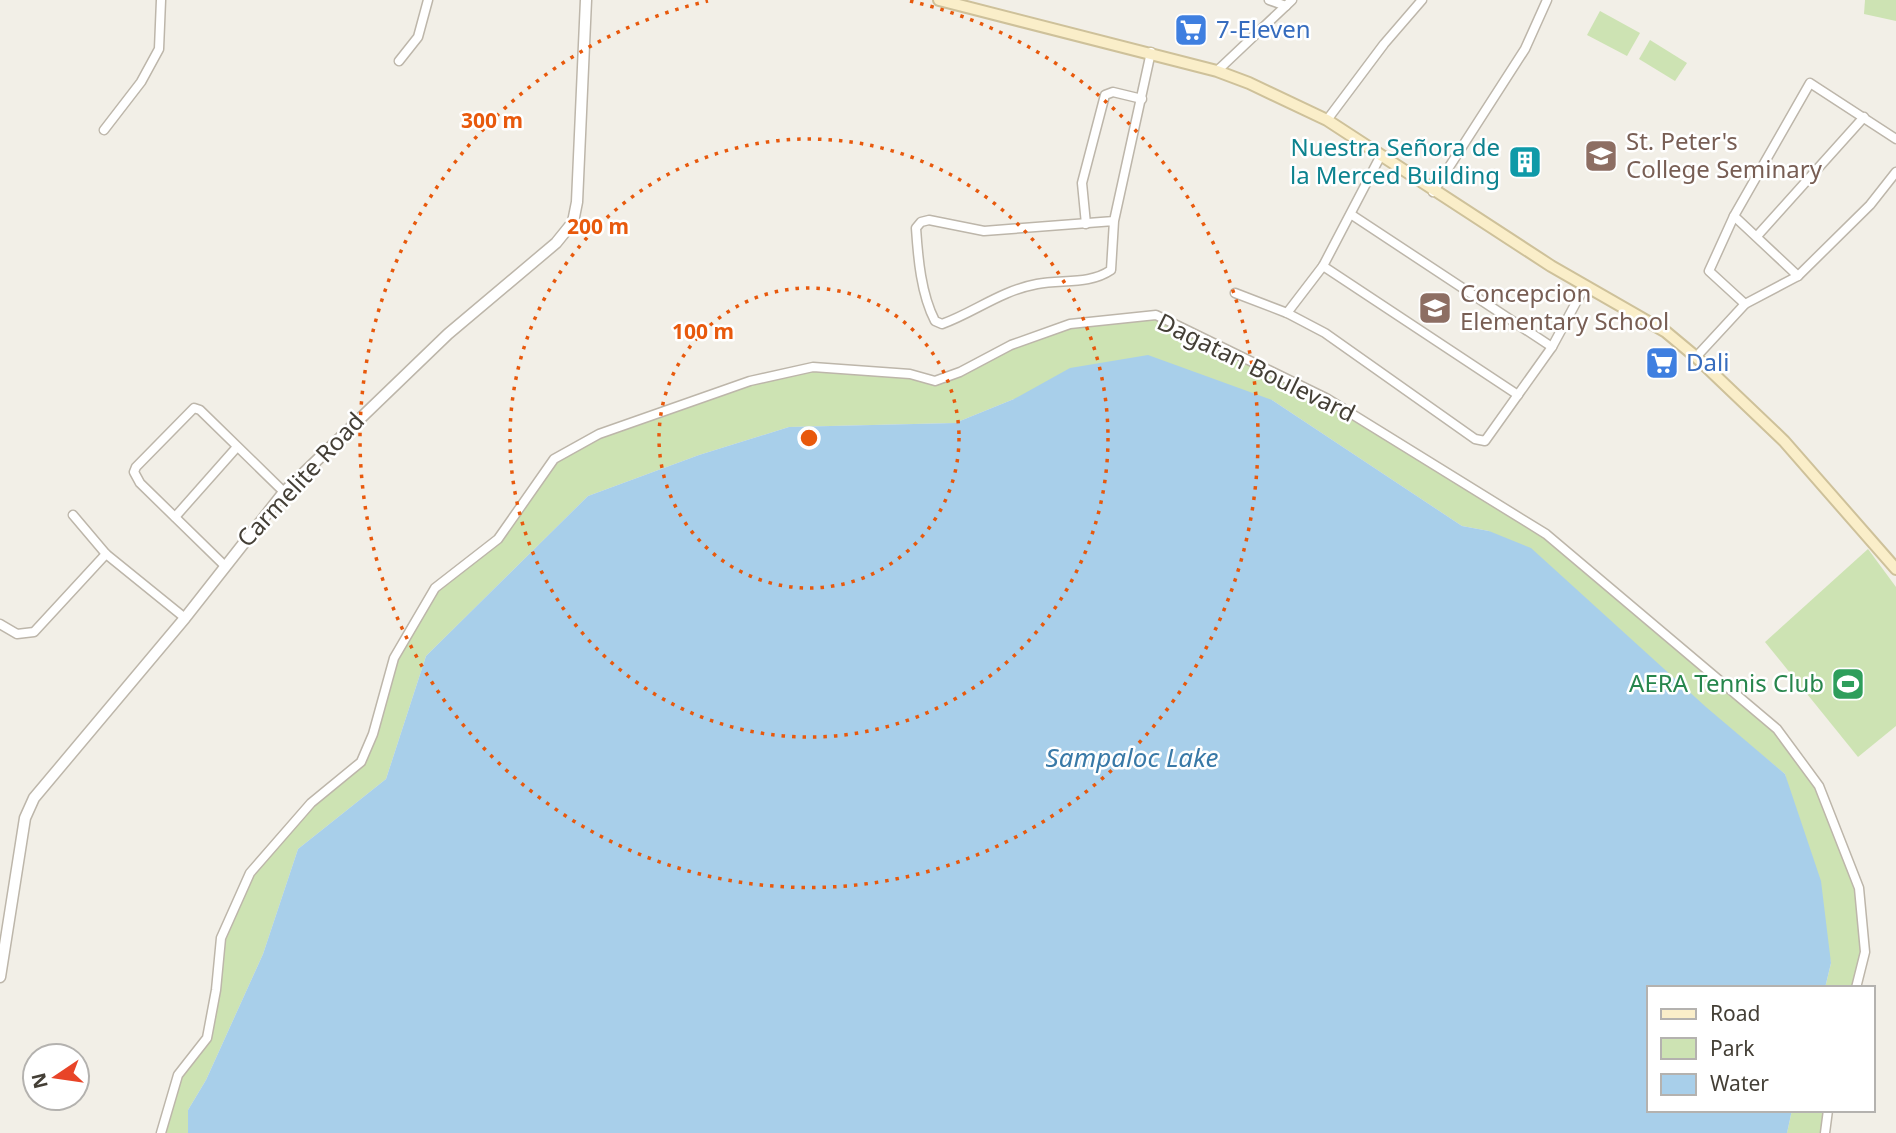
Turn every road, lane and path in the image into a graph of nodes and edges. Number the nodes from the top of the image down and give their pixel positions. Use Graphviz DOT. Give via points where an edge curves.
graph roads {
  1 [pos="161,0"];
  2 [pos="428,0"];
  3 [pos="586,0"];
  4 [pos="939,0"];
  5 [pos="1269,0"];
  6 [pos="1422,0"];
  7 [pos="1547,0"];
  8 [pos="1289,3"];
  9 [pos="1151,52"];
  10 [pos="399,61"];
  11 [pos="1217,71"];
  12 [pos="1142,99"];
  13 [pos="1864,117"];
  14 [pos="1327,120"];
  15 [pos="104,130"];
  16 [pos="1896,139"];
  17 [pos="1380,157"];
  18 [pos="1896,172"];
  19 [pos="1433,192"];
  20 [pos="1352,215"];
  21 [pos="1734,216"];
  22 [pos="1114,221"];
  23 [pos="1086,224"];
  24 [pos="1758,235"];
  25 [pos="1323,266"];
  26 [pos="1798,276"];
  27 [pos="1585,285"];
  28 [pos="1236,293"];
  29 [pos="1745,304"];
  30 [pos="1287,313"];
  31 [pos="1552,347"];
  32 [pos="1696,356"];
  33 [pos="1518,396"];
  34 [pos="237,447"];
  35 [pos="284,492"];
  36 [pos="73,515"];
  37 [pos="175,517"];
  38 [pos="106,554"];
  39 [pos="224,565"];
  40 [pos="1896,569"];
  41 [pos="185,618"];
  42 [pos="0,624"];
  43 [pos="0,976"];
  44 [pos="1856,986"];
  45 [pos="1828,1112"];
  46 [pos="161,1133"];
  47 [pos="1825,1133"];
  1 -- 15 [label="street" via="159,49 141,82"];
  2 -- 10 [label="street" via="418,37"];
  3 -- 35 [label="street, Carmelite Road" via="573,222 544,255 449,334"];
  4 -- 9 [label="main road"];
  5 -- 8 [label="street"];
  6 -- 14 [label="street"];
  7 -- 19 [label="street" via="1525,49"];
  8 -- 11 [label="street"];
  9 -- 11 [label="main road"];
  9 -- 12 [label="street"];
  11 -- 14 [label="main road"];
  12 -- 22 [label="street"];
  12 -- 23 [label="street" via="1113,92 1105,95 1082,183"];
  13 -- 16 [label="street"];
  13 -- 21 [label="street" via="1811,83"];
  13 -- 24 [label="street"];
  14 -- 17 [label="main road"];
  17 -- 19 [label="main road"];
  17 -- 20 [label="street"];
  18 -- 26 [label="street" via="1870,205"];
  19 -- 27 [label="main road"];
  20 -- 25 [label="street"];
  20 -- 31 [label="street"];
  21 -- 24 [label="street"];
  21 -- 29 [label="street" via="1709,271"];
  22 -- 23 [label="street"];
  22 -- 23 [label="street" via="1111,270 1102,277 1037,284 942,324 935,321 917,247 916,228 922,222 984,232"];
  24 -- 26 [label="street"];
  25 -- 30 [label="street"];
  25 -- 33 [label="street"];
  26 -- 29 [label="street"];
  27 -- 31 [label="street"];
  27 -- 32 [label="main road" via="1666,332"];
  28 -- 30 [label="street"];
  29 -- 32 [label="street"];
  30 -- 33 [label="street" via="1325,333 1475,439 1485,441"];
  31 -- 33 [label="street"];
  32 -- 40 [label="main road" via="1784,441"];
  34 -- 35 [label="street"];
  34 -- 37 [label="street"];
  34 -- 37 [label="street" via="194,408 136,467 135,477"];
  35 -- 39 [label="street, Carmelite Road"];
  36 -- 38 [label="street"];
  37 -- 39 [label="street"];
  38 -- 41 [label="street"];
  38 -- 42 [label="street" via="34,632 17,635"];
  39 -- 41 [label="street, Carmelite Road"];
  41 -- 43 [label="street, Carmelite Road" via="29,807"];
  44 -- 46 [label="street, Dagatan Boulevard" via="1865,952 1859,888 1819,786 1777,729 1546,534 1326,398 1156,316 1070,324 1011,345 935,381 910,374 813,367 687,401 598,433 554,459 498,539 435,588 394,658 361,762 311,803 250,873 221,938 206,1038 178,1075"];
  45 -- 47 [label="street"];
}
